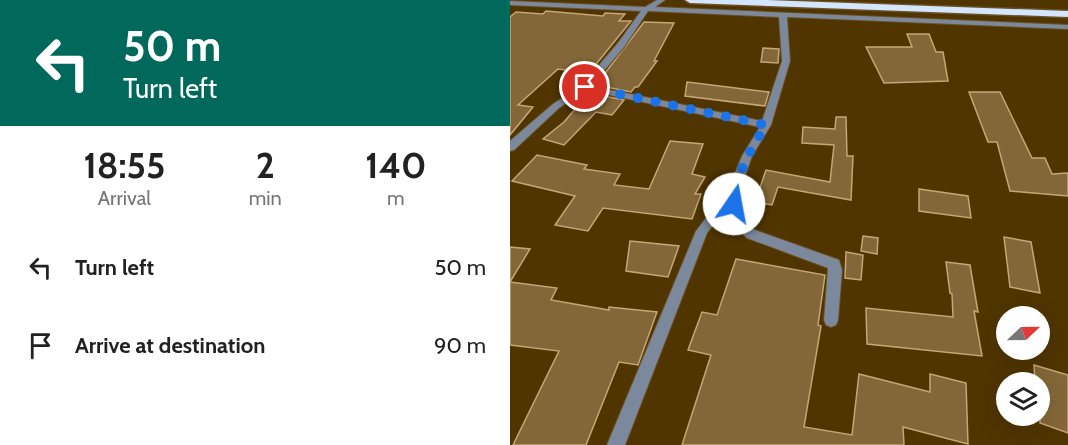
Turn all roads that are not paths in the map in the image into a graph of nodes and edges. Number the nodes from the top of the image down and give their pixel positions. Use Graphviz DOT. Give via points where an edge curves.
graph roads {
  1 [pos="662,0"];
  2 [pos="690,0"];
  3 [pos="706,0"];
  4 [pos="510,3"];
  5 [pos="855,3"];
  6 [pos="646,9"];
  7 [pos="1068,14"];
  8 [pos="783,16"];
  9 [pos="1068,27"];
  10 [pos="585,87"];
  11 [pos="766,125"];
  12 [pos="510,147"];
  13 [pos="734,190"];
  14 [pos="831,320"];
  15 [pos="616,445"];
  1 -- 6 [label="street"];
  2 -- 3 [label="highway"];
  3 -- 5 [label="highway"];
  4 -- 6 [label="street"];
  5 -- 7 [label="highway"];
  6 -- 8 [label="street"];
  6 -- 10 [label="street"];
  8 -- 9 [label="street"];
  8 -- 11 [label="street" via="786,61"];
  10 -- 11 [label="street"];
  10 -- 12 [label="street" via="556,106"];
  11 -- 13 [label="street" via="747,156"];
  13 -- 14 [label="street" via="734,218 740,227 834,264"];
  13 -- 15 [label="street" via="702,231"];
}
